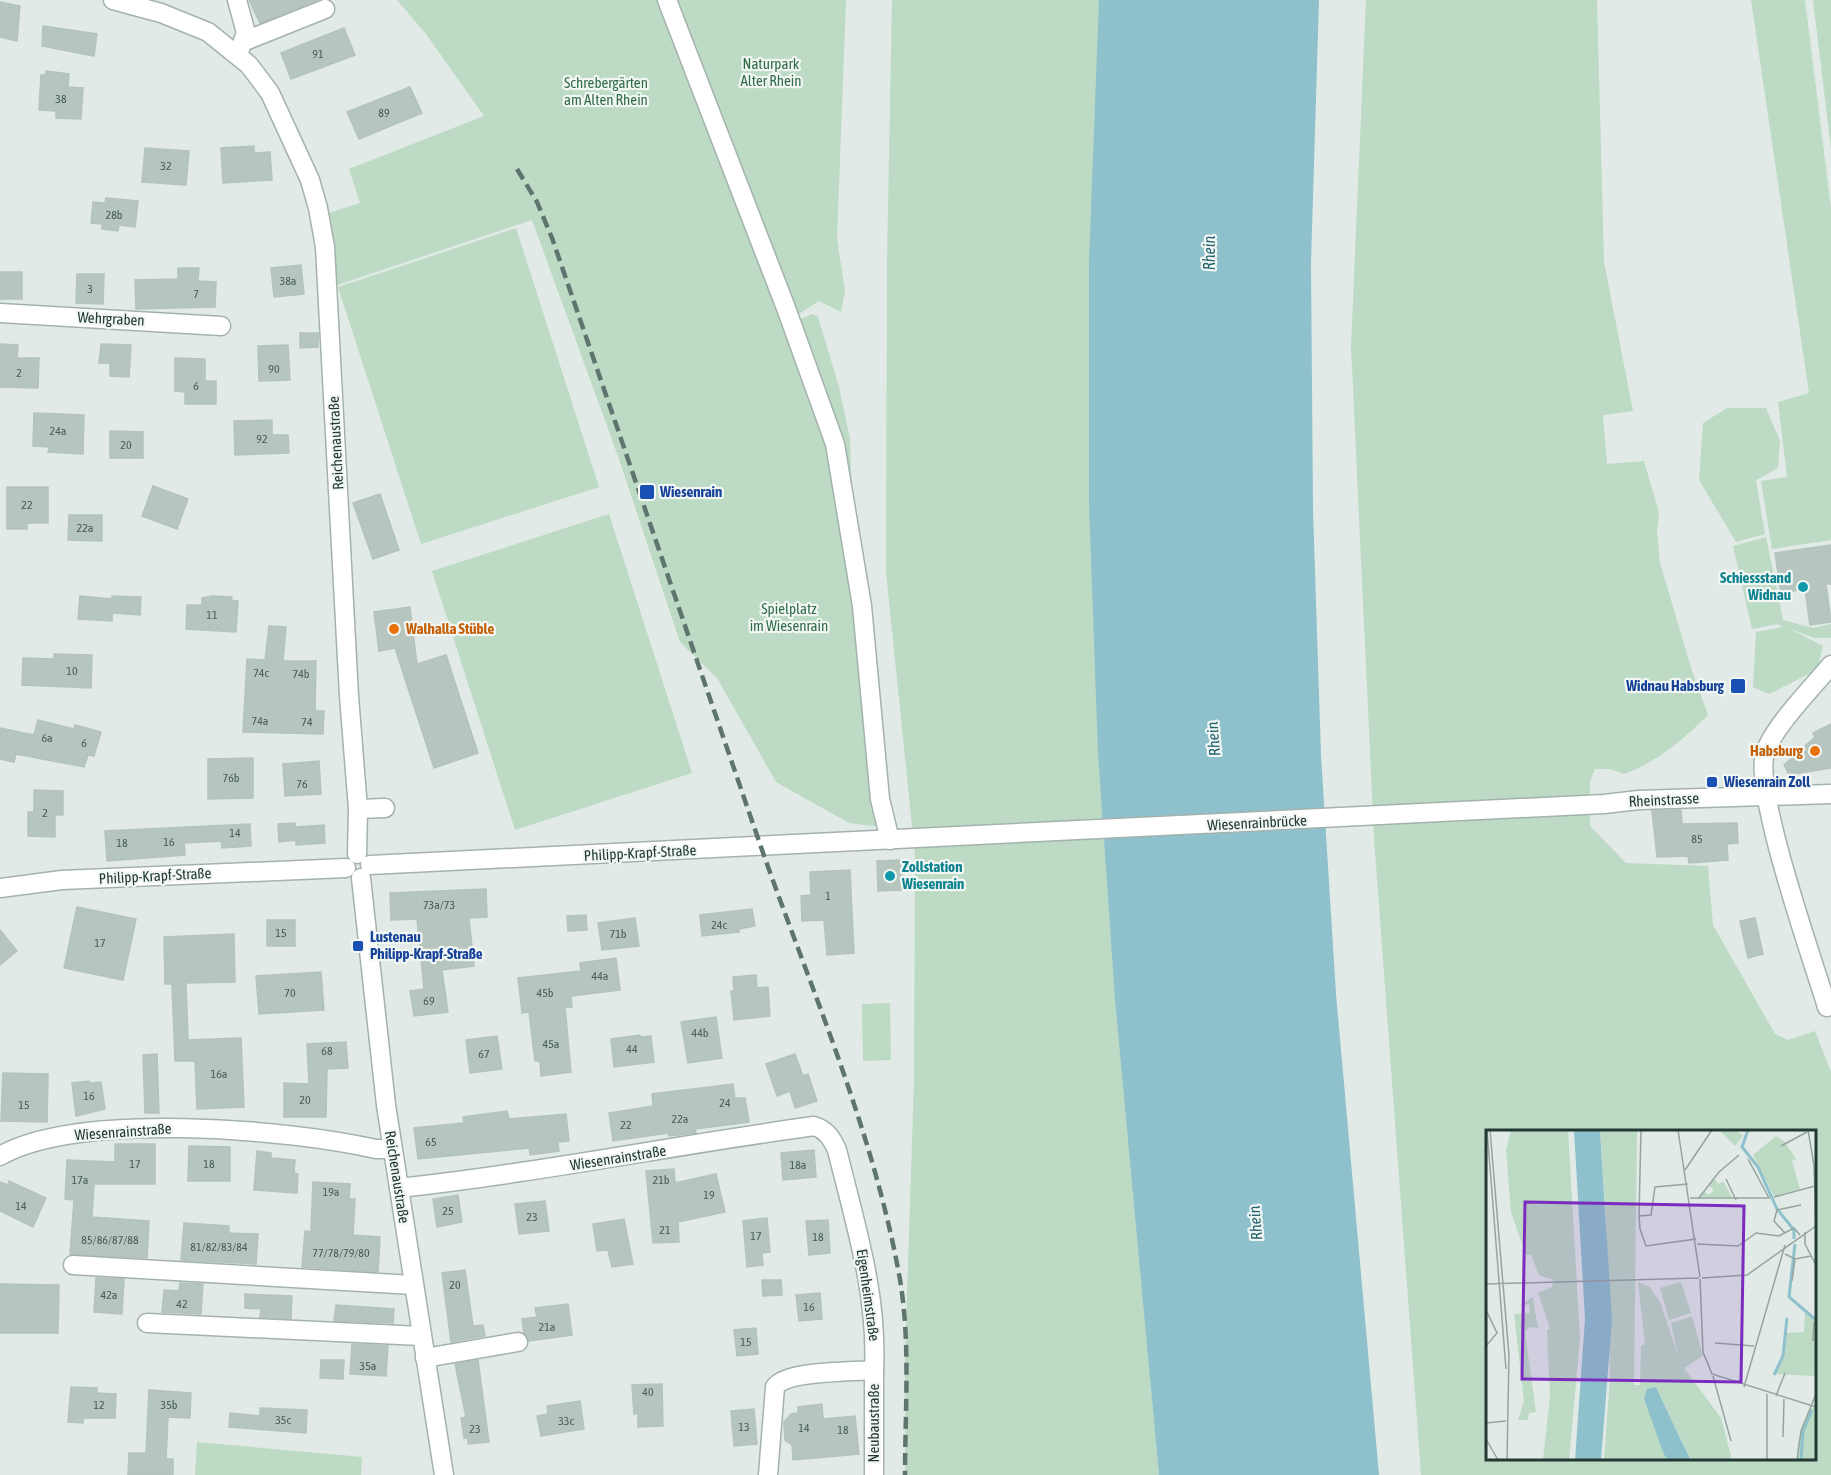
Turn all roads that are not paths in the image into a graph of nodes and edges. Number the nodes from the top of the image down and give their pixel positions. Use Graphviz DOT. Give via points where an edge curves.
graph roads {
  1 [pos="113,0"];
  2 [pos="237,0"];
  3 [pos="667,0"];
  4 [pos="325,9"];
  5 [pos="241,47"];
  6 [pos="0,313"];
  7 [pos="222,326"];
  8 [pos="1831,665"];
  9 [pos="1831,794"];
  10 [pos="1766,797"];
  11 [pos="888,798"];
  12 [pos="1604,804"];
  13 [pos="385,808"];
  14 [pos="358,809"];
  15 [pos="909,839"];
  16 [pos="890,840"];
  17 [pos="358,866"];
  18 [pos="0,888"];
  19 [pos="1827,1006"];
  20 [pos="832,1139"];
  21 [pos="392,1149"];
  22 [pos="0,1156"];
  23 [pos="399,1188"];
  24 [pos="73,1265"];
  25 [pos="413,1285"];
  26 [pos="147,1323"];
  27 [pos="422,1335"];
  28 [pos="518,1342"];
  29 [pos="425,1358"];
  30 [pos="874,1371"];
  31 [pos="444,1475"];
  32 [pos="768,1475"];
  33 [pos="874,1475"];
  1 -- 5 [label="street, Reichenaustraße" via="161,13"];
  2 -- 5 [label="street" via="246,33"];
  3 -- 16 [label="street" via="835,444 862,606 879,789"];
  4 -- 5 [label="street"];
  5 -- 14 [label="street, Reichenaustraße" via="270,93 304,167 318,208 325,247"];
  6 -- 7 [label="street, Wehrgraben"];
  8 -- 10 [label="street" via="1772,738 1763,760"];
  9 -- 10 [label="street, Rheinstrasse"];
  10 -- 12 [label="street, Rheinstrasse" via="1648,799"];
  10 -- 19 [label="street"];
  11 -- 16 [label="street"];
  12 -- 15 [label="street, Wiesenrainbrücke"];
  13 -- 14 [label="street"];
  14 -- 17 [label="street, Reichenaustraße"];
  15 -- 16 [label="street, Philipp-Krapf-Straße"];
  16 -- 17 [label="street, Philipp-Krapf-Straße"];
  17 -- 18 [label="street, Philipp-Krapf-Straße" via="62,880"];
  17 -- 21 [label="street, Reichenaustraße"];
  20 -- 23 [label="street, Wiesenrainstraße" via="814,1126 578,1165"];
  20 -- 30 [label="street, Eigenheimstraße" via="866,1268 876,1333"];
  21 -- 22 [label="street, Wiesenrainstraße" via="267,1132 168,1129 78,1134 21,1146"];
  21 -- 23 [label="street, Reichenaustraße"];
  23 -- 25 [label="street, Reichenaustraße"];
  24 -- 25 [label="street"];
  25 -- 27 [label="street, Reichenaustraße"];
  26 -- 27 [label="street"];
  27 -- 29 [label="street, Reichenaustraße"];
  28 -- 29 [label="street"];
  29 -- 31 [label="street, Reichenaustraße"];
  30 -- 32 [label="street" via="793,1376 778,1381 774,1387"];
  30 -- 33 [label="street, Neubaustraße"];
}
